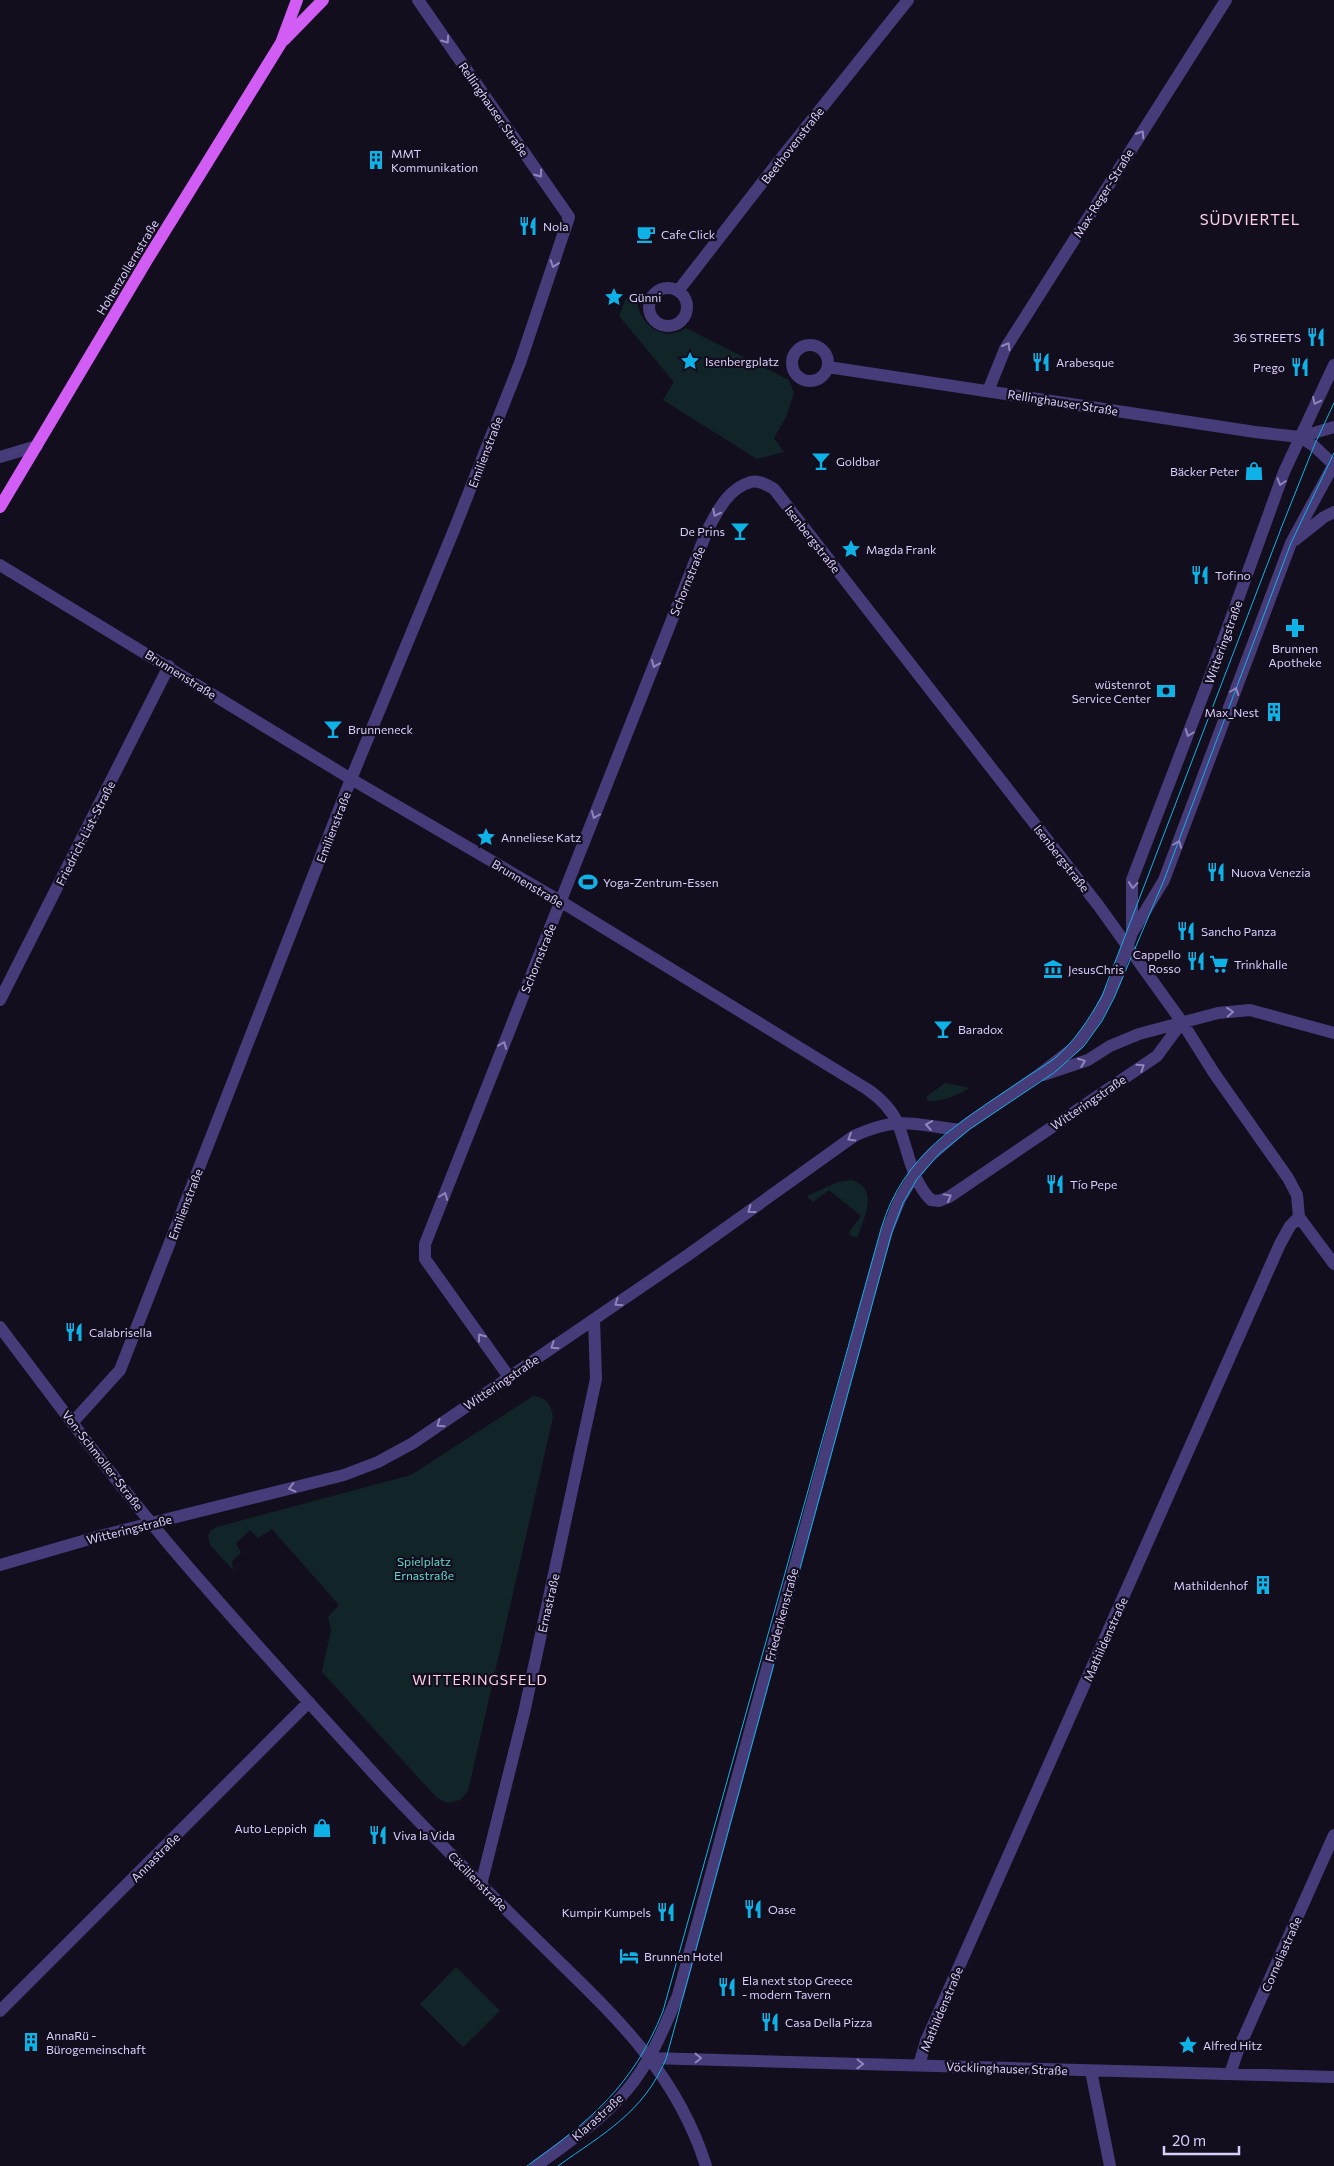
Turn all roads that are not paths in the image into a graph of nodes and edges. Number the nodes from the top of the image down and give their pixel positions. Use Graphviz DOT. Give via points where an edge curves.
graph roads {
  1 [pos="297,0"];
  2 [pos="323,0"];
  3 [pos="418,0"];
  4 [pos="908,0"];
  5 [pos="1226,0"];
  6 [pos="281,43"];
  7 [pos="569,217"];
  8 [pos="678,291"];
  9 [pos="1334,365"];
  10 [pos="828,367"];
  11 [pos="988,391"];
  12 [pos="1334,427"];
  13 [pos="1300,437"];
  14 [pos="37,446"];
  15 [pos="0,457"];
  16 [pos="1334,464"];
  17 [pos="752,482"];
  18 [pos="0,508"];
  19 [pos="1334,512"];
  20 [pos="1291,543"];
  21 [pos="0,564"];
  22 [pos="169,666"];
  23 [pos="352,779"];
  24 [pos="560,901"];
  25 [pos="1132,933"];
  26 [pos="1127,947"];
  27 [pos="0,1000"];
  28 [pos="1182,1022"];
  29 [pos="1334,1033"];
  30 [pos="1036,1077"];
  31 [pos="897,1122"];
  32 [pos="960,1130"];
  33 [pos="915,1174"];
  34 [pos="1299,1217"];
  35 [pos="1334,1264"];
  36 [pos="594,1319"];
  37 [pos="0,1327"];
  38 [pos="509,1377"];
  39 [pos="72,1423"];
  40 [pos="152,1523"];
  41 [pos="0,1565"];
  42 [pos="309,1702"];
  43 [pos="1334,1835"];
  44 [pos="482,1885"];
  45 [pos="0,2011"];
  46 [pos="649,2058"];
  47 [pos="918,2064"];
  48 [pos="1091,2072"];
  49 [pos="1230,2074"];
  50 [pos="1334,2077"];
  51 [pos="536,2166"];
  52 [pos="706,2166"];
  53 [pos="1110,2166"];
  1 -- 6 [label="main road, Hohenzollernstraße"];
  2 -- 6 [label="main road, Hohenzollernstraße"];
  3 -- 7 [label="street, Rellinghauser Straße, one-way"];
  4 -- 8 [label="street, Beethovenstraße"];
  11 -- 5 [label="street, Max-Reger-Straße, one-way" via="1005,349"];
  6 -- 14 [label="main road, Hohenzollernstraße"];
  7 -- 23 [label="street, Emilienstraße, one-way" via="520,363"];
  9 -- 13 [label="street, Witteringstraße, one-way"];
  10 -- 11 [label="street, Rellinghauser Straße"];
  11 -- 13 [label="street, Rellinghauser Straße"];
  12 -- 13 [label="street, Rellinghauser Straße"];
  13 -- 16 [label="street, Rellinghauser Straße"];
  13 -- 25 [label="street, Witteringstraße, one-way" via="1284,472 1132,880"];
  14 -- 15 [label="street"];
  14 -- 18 [label="main road, Hohenzollernstraße"];
  16 -- 20 [label="street, Witteringstraße"];
  17 -- 24 [label="street, Schornstraße, one-way" via="734,492 720,506 707,532"];
  17 -- 26 [label="street, Isenbergstraße" via="761,482 774,489 1098,905"];
  19 -- 20 [label="street"];
  25 -- 20 [label="street, Witteringstraße, one-way" via="1164,880"];
  21 -- 22 [label="street, Brunnenstraße"];
  22 -- 23 [label="street, Brunnenstraße"];
  22 -- 27 [label="street, Friedrich-List-Straße"];
  23 -- 24 [label="street, Brunnenstraße"];
  23 -- 39 [label="street, Emilienstraße" via="120,1370"];
  24 -- 31 [label="street, Brunnenstraße" via="867,1089 880,1098"];
  38 -- 24 [label="street, Schornstraße, one-way" via="425,1259 425,1244"];
  25 -- 26 [label="street, Witteringstraße"];
  26 -- 28 [label="street, Isenbergstraße"];
  26 -- 30 [label="street, Witteringstraße" via="1114,984 1090,1028 1076,1046"];
  28 -- 29 [label="street, one-way" via="1218,1013 1250,1010"];
  30 -- 28 [label="street, Witteringstraße, one-way" via="1088,1060 1139,1034"];
  33 -- 28 [label="street, Witteringstraße, one-way" via="931,1200 946,1199 1157,1056"];
  28 -- 34 [label="street, Isenbergstraße" via="1288,1178 1297,1195"];
  30 -- 32 [label="street, Witteringstraße"];
  32 -- 31 [label="street, Witteringstraße, one-way"];
  31 -- 33 [label="street, Brunnenstraße"];
  31 -- 36 [label="street, Witteringstraße, one-way" via="854,1136"];
  32 -- 33 [label="street, Witteringstraße"];
  33 -- 46 [label="street, Friederikenstraße" via="887,1230 683,1977"];
  34 -- 35 [label="street, Isenbergstraße"];
  34 -- 47 [label="street, Mathildenstraße" via="1280,1244"];
  36 -- 38 [label="street, Witteringstraße, one-way"];
  36 -- 44 [label="street, Ernastraße" via="596,1379 524,1713"];
  37 -- 39 [label="street, Von-Schmoller-Straße"];
  38 -- 40 [label="street, Witteringstraße, one-way" via="413,1443 378,1462 344,1474"];
  39 -- 40 [label="street, Von-Schmoller-Straße"];
  40 -- 41 [label="street, Witteringstraße"];
  40 -- 42 [label="street, Von-Schmoller-Straße"];
  42 -- 44 [label="street, Cäcilienstraße"];
  42 -- 45 [label="street, Annastraße"];
  43 -- 49 [label="street, Corneliastraße"];
  44 -- 46 [label="street, Cäcilienstraße" via="620,2022"];
  46 -- 47 [label="street, Vöcklinghauser Straße, one-way"];
  46 -- 51 [label="street, Klarastraße" via="611,2107"];
  46 -- 52 [label="street, Cäcilienstraße" via="683,2108"];
  47 -- 48 [label="street, Vöcklinghauser Straße"];
  48 -- 49 [label="street, Vöcklinghauser Straße"];
  48 -- 53 [label="street"];
  49 -- 50 [label="street, Vöcklinghauser Straße"];
}
